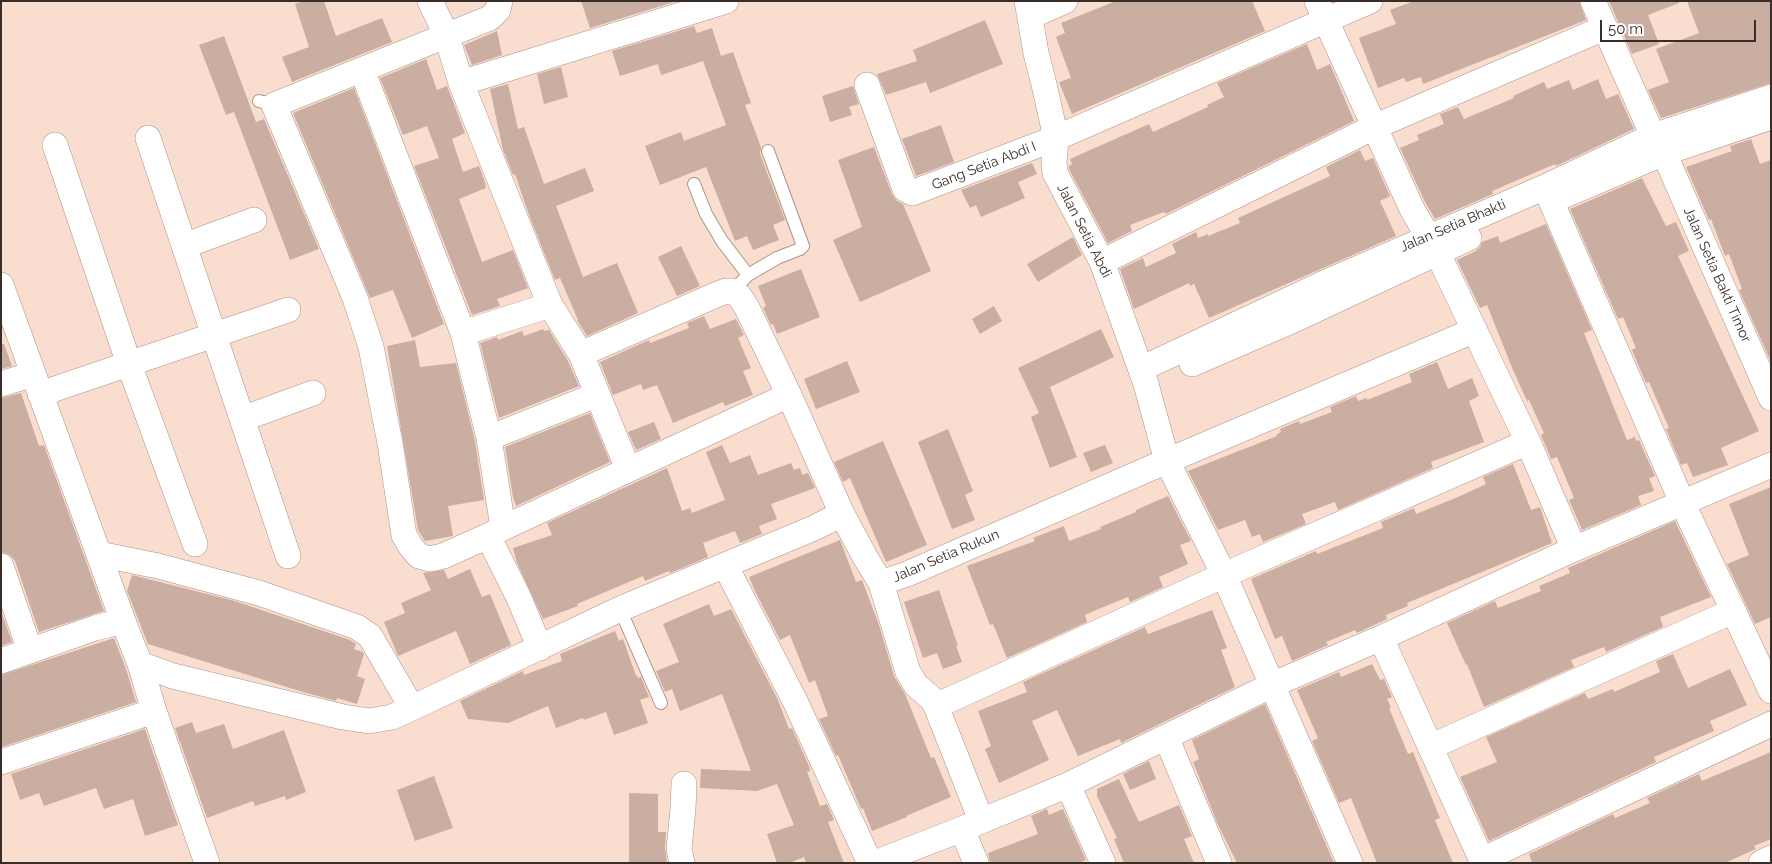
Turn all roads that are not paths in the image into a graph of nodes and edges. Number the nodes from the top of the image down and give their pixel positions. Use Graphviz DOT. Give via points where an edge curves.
graph roads {
  1 [pos="430,1"];
  2 [pos="500,1"];
  3 [pos="726,1"];
  4 [pos="1065,1"];
  5 [pos="1370,1"];
  6 [pos="1592,1"];
  7 [pos="1029,9"];
  8 [pos="1322,11"];
  9 [pos="1604,28"];
  10 [pos="446,34"];
  11 [pos="362,70"];
  12 [pos="461,84"];
  13 [pos="866,85"];
  14 [pos="1771,97"];
  15 [pos="1771,117"];
  16 [pos="1374,127"];
  17 [pos="148,138"];
  18 [pos="1056,138"];
  19 [pos="1659,144"];
  20 [pos="55,145"];
  21 [pos="768,151"];
  22 [pos="694,184"];
  23 [pos="1548,194"];
  24 [pos="254,220"];
  25 [pos="1433,244"];
  26 [pos="184,246"];
  27 [pos="1102,262"];
  28 [pos="741,283"];
  29 [pos="2,288"];
  30 [pos="550,304"];
  31 [pos="288,310"];
  32 [pos="1475,330"];
  33 [pos="463,333"];
  34 [pos="214,335"];
  35 [pos="581,354"];
  36 [pos="129,364"];
  37 [pos="1143,376"];
  38 [pos="1,384"];
  39 [pos="37,384"];
  40 [pos="313,393"];
  41 [pos="596,395"];
  42 [pos="789,396"];
  43 [pos="1771,398"];
  44 [pos="242,419"];
  45 [pos="489,438"];
  46 [pos="1528,442"];
  47 [pos="1167,461"];
  48 [pos="1771,465"];
  49 [pos="628,469"];
  50 [pos="1682,502"];
  51 [pos="842,514"];
  52 [pos="495,532"];
  53 [pos="195,544"];
  54 [pos="1574,549"];
  55 [pos="99,554"];
  56 [pos="288,556"];
  57 [pos="725,564"];
  58 [pos="1,566"];
  59 [pos="1224,575"];
  60 [pos="881,583"];
  61 [pos="620,610"];
  62 [pos="1734,611"];
  63 [pos="123,621"];
  64 [pos="1382,638"];
  65 [pos="540,648"];
  66 [pos="30,651"];
  67 [pos="1,661"];
  68 [pos="140,664"];
  69 [pos="1769,683"];
  70 [pos="1272,685"];
  71 [pos="661,703"];
  72 [pos="936,706"];
  73 [pos="412,708"];
  74 [pos="154,711"];
  75 [pos="1771,724"];
  76 [pos="1166,737"];
  77 [pos="1430,748"];
  78 [pos="1,762"];
  79 [pos="684,784"];
  80 [pos="1068,785"];
  81 [pos="971,825"];
  82 [pos="1771,858"];
  83 [pos="1483,862"];
  84 [pos="207,863"];
  85 [pos="682,863"];
  86 [pos="870,863"];
  87 [pos="875,863"];
  88 [pos="976,863"];
  89 [pos="1103,863"];
  90 [pos="1219,863"];
  91 [pos="1350,863"];
  92 [pos="1761,863"];
  1 -- 10 [label="street"];
  2 -- 10 [label="street" via="498,10 490,18"];
  3 -- 12 [label="street"];
  4 -- 7 [label="street"];
  5 -- 8 [label="street, Gang Setia Abdi I"];
  6 -- 9 [label="street, Jalan Setia Bakti Timor"];
  7 -- 18 [label="street, Jalan Setia Abdi"];
  8 -- 16 [label="street"];
  8 -- 18 [label="street, Gang Setia Abdi I"];
  9 -- 16 [label="street"];
  9 -- 19 [label="street, Jalan Setia Bakti Timor"];
  10 -- 11 [label="street"];
  10 -- 12 [label="street"];
  11 -- 33 [label="street"];
  11 -- 52 [label="street" via="266,103 355,298 371,347 404,535 419,556 430,559"];
  12 -- 30 [label="street"];
  13 -- 18 [label="street, Gang Setia Abdi I" via="905,189 912,193"];
  14 -- 19 [label="street, Jalan Setia Bhakti"];
  15 -- 19 [label="street, Jalan Setia Bhakti"];
  16 -- 25 [label="street" via="1412,209"];
  16 -- 27 [label="street"];
  17 -- 26 [label="street"];
  18 -- 27 [label="street, Jalan Setia Abdi" via="1055,173"];
  19 -- 23 [label="street, Jalan Setia Bhakti"];
  19 -- 43 [label="street, Jalan Setia Bakti Timor"];
  20 -- 36 [label="street"];
  21 -- 28 [label="lane" via="803,246 777,258"];
  22 -- 28 [label="lane"];
  23 -- 25 [label="street, Jalan Setia Bhakti"];
  23 -- 50 [label="street"];
  24 -- 26 [label="street"];
  25 -- 32 [label="street"];
  25 -- 37 [label="street, Jalan Setia Bhakti"];
  26 -- 34 [label="street"];
  27 -- 37 [label="street, Jalan Setia Abdi"];
  28 -- 35 [label="street"];
  28 -- 42 [label="street" via="740,297"];
  29 -- 39 [label="street"];
  30 -- 33 [label="street"];
  30 -- 35 [label="street"];
  31 -- 34 [label="street"];
  32 -- 46 [label="street"];
  32 -- 47 [label="street, Jalan Setia Rukun"];
  33 -- 45 [label="street"];
  34 -- 36 [label="street"];
  34 -- 44 [label="street"];
  35 -- 41 [label="street"];
  36 -- 39 [label="street"];
  36 -- 53 [label="street"];
  37 -- 47 [label="street, Jalan Setia Abdi"];
  38 -- 39 [label="street"];
  39 -- 55 [label="street"];
  40 -- 44 [label="street"];
  41 -- 45 [label="street"];
  41 -- 49 [label="street"];
  42 -- 49 [label="street"];
  42 -- 51 [label="street"];
  44 -- 56 [label="street"];
  45 -- 52 [label="street"];
  46 -- 54 [label="street"];
  46 -- 59 [label="street"];
  47 -- 59 [label="street, Jalan Setia Abdi"];
  47 -- 60 [label="street, Jalan Setia Rukun"];
  48 -- 50 [label="street"];
  49 -- 52 [label="street"];
  50 -- 54 [label="street"];
  50 -- 62 [label="street"];
  51 -- 57 [label="street"];
  51 -- 60 [label="street"];
  52 -- 65 [label="street"];
  54 -- 64 [label="street"];
  55 -- 63 [label="street"];
  55 -- 73 [label="street" via="259,593 358,627 370,636"];
  57 -- 61 [label="street"];
  57 -- 86 [label="street" via="795,701"];
  58 -- 66 [label="street"];
  59 -- 70 [label="street, Jalan Setia Abdi"];
  59 -- 72 [label="street"];
  60 -- 72 [label="street, Jalan Setia Rukun" via="908,672"];
  61 -- 65 [label="street"];
  61 -- 71 [label="lane"];
  62 -- 69 [label="street"];
  62 -- 77 [label="street"];
  63 -- 66 [label="street"];
  63 -- 68 [label="street"];
  64 -- 70 [label="street"];
  64 -- 77 [label="street"];
  65 -- 73 [label="street"];
  66 -- 67 [label="street"];
  68 -- 73 [label="street" via="173,676 360,720 392,717"];
  68 -- 74 [label="street"];
  70 -- 76 [label="street"];
  70 -- 91 [label="street, Jalan Setia Abdi"];
  72 -- 81 [label="street, Jalan Setia Rukun"];
  74 -- 78 [label="street"];
  74 -- 84 [label="street"];
  75 -- 83 [label="street"];
  76 -- 80 [label="street"];
  76 -- 90 [label="street"];
  77 -- 83 [label="street"];
  79 -- 85 [label="street" via="679,848"];
  80 -- 81 [label="street"];
  80 -- 89 [label="street"];
  81 -- 87 [label="street"];
  81 -- 88 [label="street, Jalan Setia Rukun"];
  82 -- 92 [label="street"];
}
